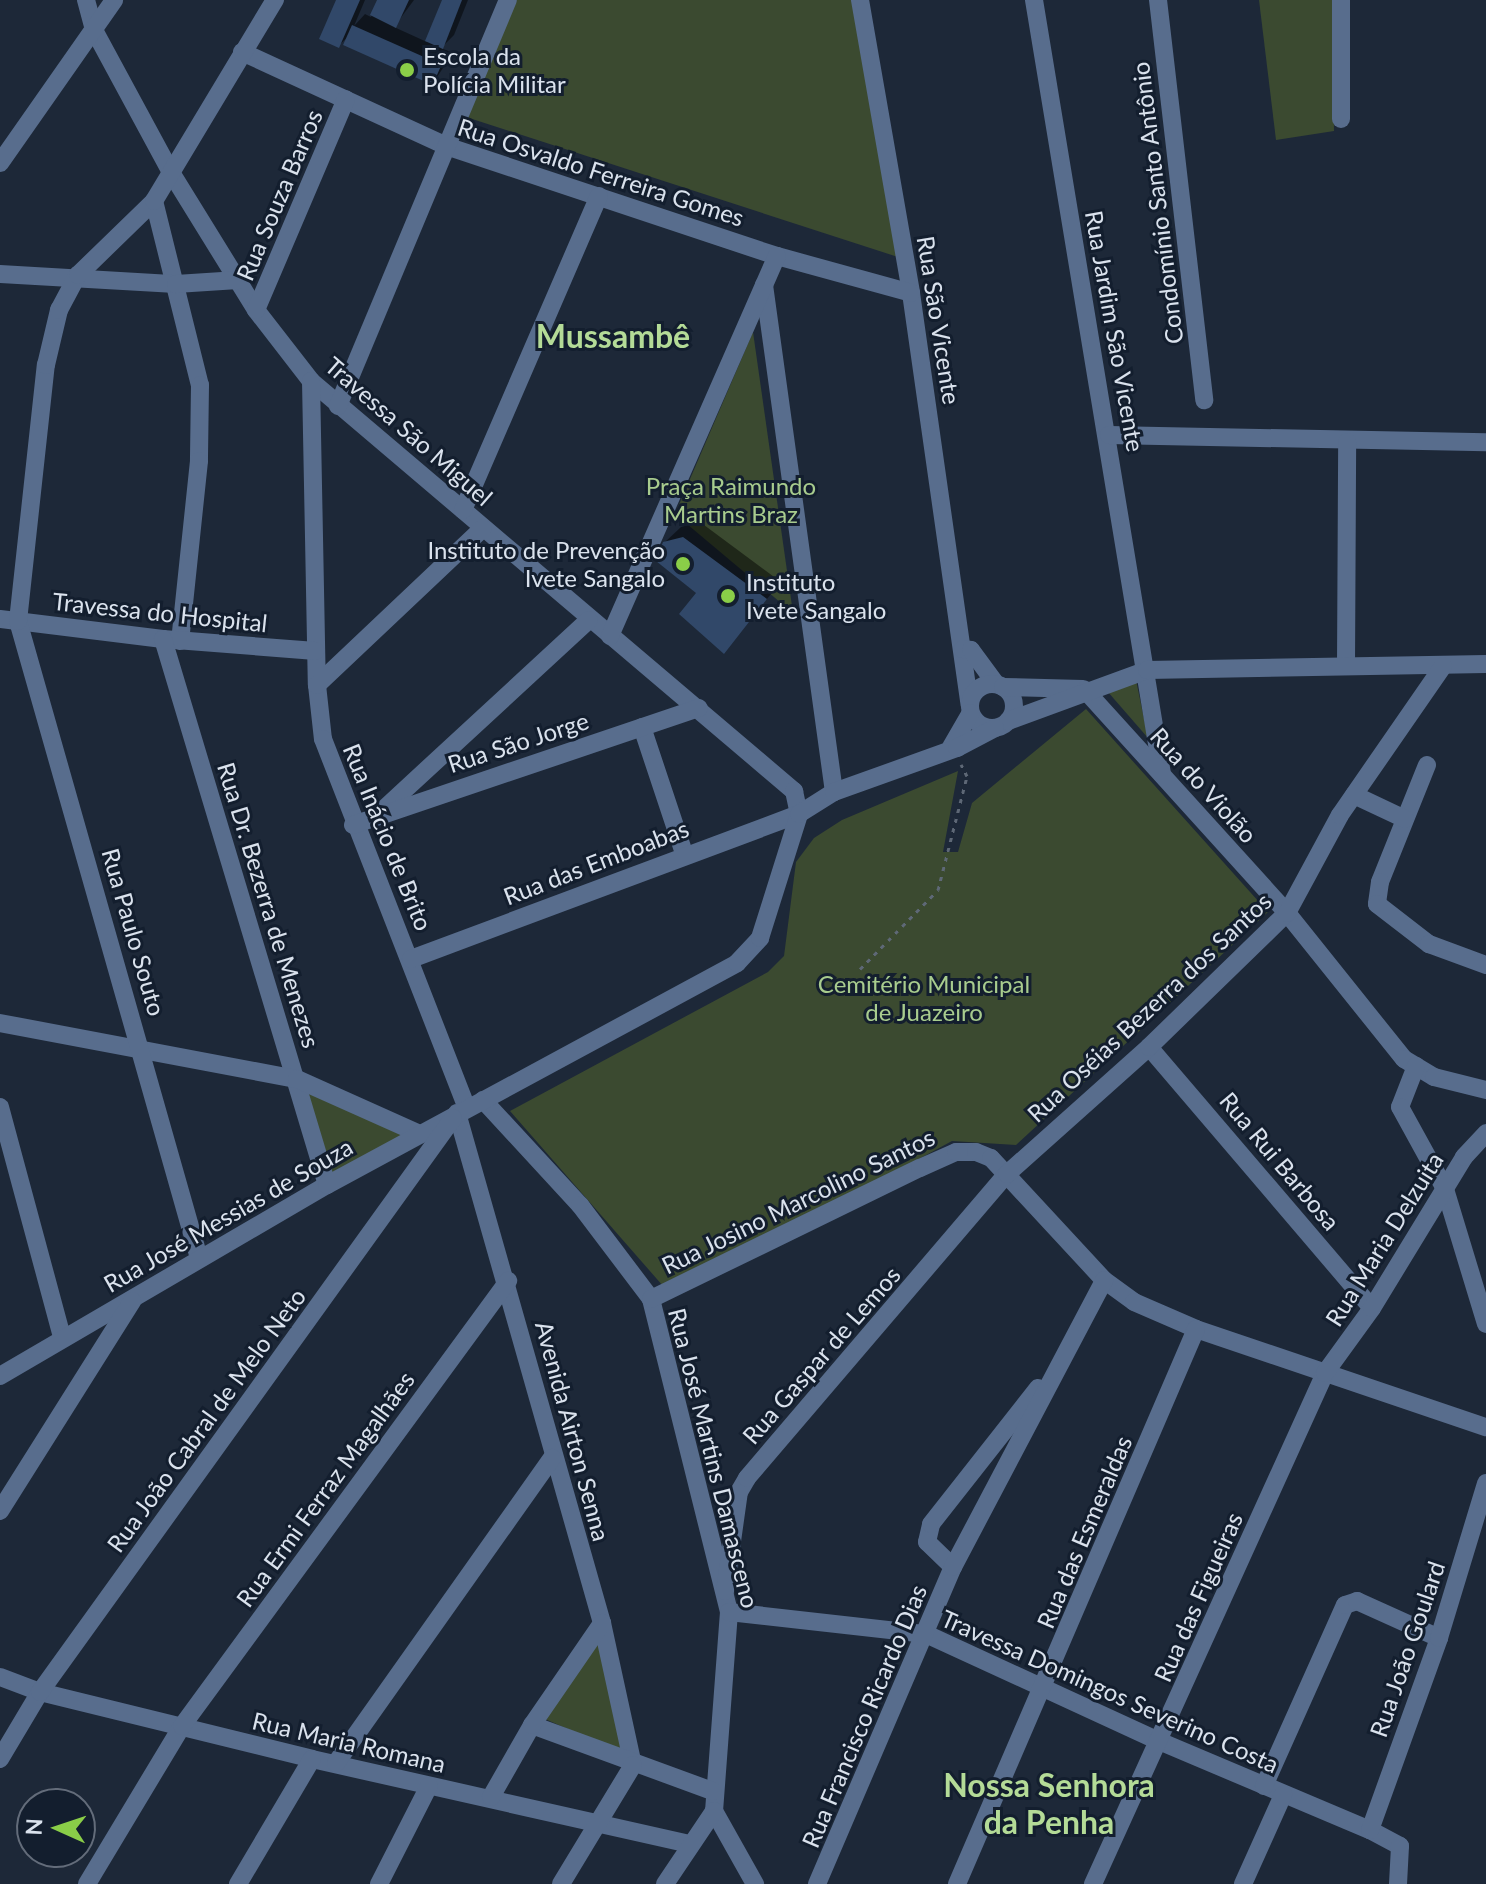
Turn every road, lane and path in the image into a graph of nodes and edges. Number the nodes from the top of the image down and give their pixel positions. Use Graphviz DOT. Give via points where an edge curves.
graph roads {
  1 [pos="86,0"];
  2 [pos="114,0"];
  3 [pos="275,0"];
  4 [pos="508,0"];
  5 [pos="860,0"];
  6 [pos="1034,0"];
  7 [pos="1158,0"];
  8 [pos="1341,0"];
  9 [pos="94,30"];
  10 [pos="242,52"];
  11 [pos="346,99"];
  12 [pos="1341,119"];
  13 [pos="446,146"];
  14 [pos="0,163"];
  15 [pos="172,174"];
  16 [pos="599,196"];
  17 [pos="154,201"];
  18 [pos="777,256"];
  19 [pos="0,274"];
  20 [pos="78,275"];
  21 [pos="238,280"];
  22 [pos="176,284"];
  23 [pos="764,285"];
  24 [pos="911,293"];
  25 [pos="256,310"];
  26 [pos="311,381"];
  27 [pos="1204,400"];
  28 [pos="338,406"];
  29 [pos="1109,435"];
  30 [pos="1347,442"];
  31 [pos="1486,442"];
  32 [pos="463,510"];
  33 [pos="483,528"];
  34 [pos="9,620"];
  35 [pos="589,620"];
  36 [pos="610,636"];
  37 [pos="171,640"];
  38 [pos="963,649"];
  39 [pos="316,651"];
  40 [pos="1486,664"];
  41 [pos="1346,665"];
  42 [pos="1443,666"];
  43 [pos="1147,670"];
  44 [pos="317,685"];
  45 [pos="1000,686"];
  46 [pos="1085,690"];
  47 [pos="699,708"];
  48 [pos="970,709"];
  49 [pos="1002,724"];
  50 [pos="642,727"];
  51 [pos="951,747"];
  52 [pos="1427,765"];
  53 [pos="1162,774"];
  54 [pos="834,792"];
  55 [pos="1354,795"];
  56 [pos="380,813"];
  57 [pos="799,814"];
  58 [pos="1405,819"];
  59 [pos="353,825"];
  60 [pos="684,853"];
  61 [pos="1287,913"];
  62 [pos="411,959"];
  63 [pos="1486,965"];
  64 [pos="860,969"];
  65 [pos="0,1023"];
  66 [pos="1149,1047"];
  67 [pos="143,1048"];
  68 [pos="1416,1066"];
  69 [pos="297,1079"];
  70 [pos="1486,1090"];
  71 [pos="0,1107"];
  72 [pos="469,1107"];
  73 [pos="1486,1133"];
  74 [pos="420,1134"];
  75 [pos="1007,1174"];
  76 [pos="327,1185"];
  77 [pos="1445,1189"];
  78 [pos="199,1258"];
  79 [pos="1104,1280"];
  80 [pos="508,1281"];
  81 [pos="133,1298"];
  82 [pos="651,1299"];
  83 [pos="1372,1308"];
  84 [pos="1486,1324"];
  85 [pos="1196,1329"];
  86 [pos="62,1337"];
  87 [pos="1054,1372"];
  88 [pos="1325,1373"];
  89 [pos="0,1376"];
  90 [pos="1486,1427"];
  91 [pos="552,1458"];
  92 [pos="1486,1483"];
  93 [pos="0,1511"];
  94 [pos="953,1567"];
  95 [pos="725,1591"];
  96 [pos="729,1612"];
  97 [pos="602,1623"];
  98 [pos="926,1634"];
  99 [pos="1439,1638"];
  100 [pos="0,1677"];
  101 [pos="1044,1689"];
  102 [pos="40,1692"];
  103 [pos="532,1725"];
  104 [pos="182,1726"];
  105 [pos="1159,1741"];
  106 [pos="0,1759"];
  107 [pos="312,1759"];
  108 [pos="336,1763"];
  109 [pos="633,1765"];
  110 [pos="429,1786"];
  111 [pos="1264,1786"];
  112 [pos="712,1791"];
  113 [pos="1283,1795"];
  114 [pos="491,1797"];
  115 [pos="714,1811"];
  116 [pos="600,1821"];
  117 [pos="1370,1830"];
  118 [pos="690,1844"];
  119 [pos="87,1884"];
  120 [pos="238,1884"];
  121 [pos="379,1884"];
  122 [pos="561,1884"];
  123 [pos="665,1884"];
  124 [pos="755,1884"];
  125 [pos="817,1884"];
  126 [pos="957,1884"];
  127 [pos="1093,1884"];
  128 [pos="1243,1884"];
  129 [pos="1398,1884"];
  1 -- 9 [label="street, Travessa São Miguel"];
  2 -- 9 [label="street"];
  3 -- 10 [label="street"];
  4 -- 13 [label="street"];
  5 -- 24 [label="street, Rua São Vicente"];
  6 -- 29 [label="street, Rua Jardim São Vicente"];
  7 -- 27 [label="street, Condomínio Santo Antônio"];
  8 -- 12 [label="street"];
  9 -- 14 [label="street"];
  9 -- 15 [label="street, Travessa São Miguel"];
  10 -- 11 [label="street, Rua Osvaldo Ferreira Gomes"];
  10 -- 15 [label="street"];
  11 -- 13 [label="street, Rua Osvaldo Ferreira Gomes"];
  11 -- 25 [label="street, Rua Souza Barros"];
  13 -- 16 [label="street, Rua Osvaldo Ferreira Gomes"];
  13 -- 28 [label="street"];
  15 -- 17 [label="street"];
  15 -- 21 [label="street, Travessa São Miguel"];
  16 -- 18 [label="street, Rua Osvaldo Ferreira Gomes"];
  16 -- 32 [label="street"];
  17 -- 20 [label="street"];
  17 -- 22 [label="street"];
  18 -- 23 [label="street"];
  18 -- 24 [label="street, Rua Osvaldo Ferreira Gomes"];
  19 -- 20 [label="street"];
  20 -- 22 [label="street"];
  20 -- 34 [label="street" via="59,310 46,365"];
  21 -- 22 [label="street"];
  21 -- 25 [label="street, Travessa São Miguel"];
  22 -- 37 [label="street" via="200,385 201,421"];
  23 -- 36 [label="street"];
  23 -- 54 [label="street"];
  24 -- 38 [label="street, Rua São Vicente"];
  25 -- 26 [label="street, Travessa São Miguel"];
  26 -- 28 [label="street, Travessa São Miguel"];
  26 -- 39 [label="street, Rua Inácio de Brito"];
  28 -- 32 [label="street, Travessa São Miguel"];
  29 -- 30 [label="street"];
  29 -- 43 [label="street, Rua Jardim São Vicente"];
  30 -- 31 [label="street"];
  30 -- 41 [label="street"];
  32 -- 33 [label="street, Travessa São Miguel"];
  33 -- 35 [label="street, Travessa São Miguel"];
  33 -- 44 [label="street"];
  34 -- 37 [label="street, Travessa do Hospital"];
  34 -- 67 [label="street, Rua Paulo Souto"];
  35 -- 36 [label="street, Travessa São Miguel"];
  35 -- 56 [label="street"];
  36 -- 47 [label="street, Travessa São Miguel"];
  37 -- 39 [label="street, Travessa do Hospital"];
  37 -- 69 [label="street, Rua Dr. Bezerra de Menezes"];
  38 -- 45 [label="street" via="971,650"];
  38 -- 48 [label="street, Rua São Vicente" via="959,655"];
  39 -- 44 [label="street, Rua Inácio de Brito"];
  40 -- 42 [label="street"];
  41 -- 42 [label="street"];
  41 -- 43 [label="street"];
  42 -- 55 [label="street, Rua Oséias Bezerra dos Santos"];
  43 -- 46 [label="street"];
  43 -- 53 [label="street, Rua Jardim São Vicente"];
  44 -- 59 [label="street, Rua Inácio de Brito" via="329,764"];
  45 -- 46 [label="street"];
  45 -- 48 [label="street" via="981,686"];
  45 -- 49 [label="street" via="1014,707"];
  46 -- 49 [label="street"];
  46 -- 53 [label="street, Rua do Violão"];
  47 -- 50 [label="street, Rua São Jorge"];
  47 -- 57 [label="street, Travessa São Miguel" via="794,791"];
  48 -- 49 [label="street" via="980,725"];
  48 -- 51 [label="street"];
  49 -- 51 [label="street" via="988,736"];
  50 -- 56 [label="street, Rua São Jorge"];
  50 -- 60 [label="street"];
  51 -- 54 [label="street, Rua das Emboabas"];
  51 -- 64 [label="path" via="967,776 938,890"];
  52 -- 58 [label="street"];
  53 -- 61 [label="street, Rua do Violão"];
  54 -- 57 [label="street, Rua das Emboabas"];
  55 -- 58 [label="street"];
  55 -- 61 [label="street, Rua Oséias Bezerra dos Santos"];
  56 -- 59 [label="street, Rua São Jorge"];
  57 -- 60 [label="street, Rua das Emboabas"];
  57 -- 72 [label="street, Rua José Messias de Souza" via="760,938 737,963"];
  58 -- 63 [label="street" via="1380,882 1377,904 1429,944"];
  59 -- 62 [label="street, Rua Inácio de Brito"];
  60 -- 62 [label="street, Rua das Emboabas"];
  61 -- 66 [label="street, Rua Oséias Bezerra dos Santos"];
  61 -- 68 [label="street, Rua do Violão" via="1404,1059"];
  62 -- 72 [label="street, Rua Inácio de Brito"];
  65 -- 67 [label="street"];
  66 -- 75 [label="street, Rua Oséias Bezerra dos Santos"];
  66 -- 83 [label="street, Rua Rui Barbosa"];
  67 -- 69 [label="street"];
  67 -- 78 [label="street, Rua Paulo Souto"];
  68 -- 70 [label="street" via="1434,1077"];
  68 -- 77 [label="street" via="1400,1107"];
  69 -- 74 [label="street"];
  69 -- 76 [label="street, Rua Dr. Bezerra de Menezes"];
  71 -- 86 [label="street"];
  72 -- 74 [label="street, Rua José Messias de Souza"];
  72 -- 80 [label="street, Avenida Airton Senna"];
  72 -- 82 [label="street, Rua José Martins Damasceno" via="580,1205"];
  72 -- 102 [label="street, Rua João Cabral de Melo Neto"];
  73 -- 77 [label="street, Rua Maria Delzuita"];
  74 -- 76 [label="street, Rua José Messias de Souza"];
  75 -- 79 [label="street, Rua Josino Marcolino Santos"];
  75 -- 82 [label="street, Rua Josino Marcolino Santos" via="991,1158 956,1152"];
  75 -- 95 [label="street, Rua Gaspar de Lemos" via="742,1485"];
  76 -- 78 [label="street, Rua José Messias de Souza"];
  77 -- 83 [label="street, Rua Maria Delzuita"];
  77 -- 84 [label="street"];
  78 -- 81 [label="street, Rua José Messias de Souza"];
  79 -- 85 [label="street, Rua Josino Marcolino Santos" via="1134,1302"];
  79 -- 87 [label="street, Rua Francisco Ricardo Dias"];
  80 -- 91 [label="street, Avenida Airton Senna"];
  80 -- 104 [label="street, Rua Ermi Ferraz Magalhães"];
  81 -- 86 [label="street, Rua José Messias de Souza"];
  81 -- 93 [label="street"];
  82 -- 95 [label="street, Rua José Martins Damasceno"];
  83 -- 88 [label="street, Rua Maria Delzuita"];
  85 -- 88 [label="street, Rua Josino Marcolino Santos"];
  85 -- 101 [label="street, Rua das Esmeraldas"];
  86 -- 89 [label="street, Rua José Messias de Souza"];
  87 -- 94 [label="street, Rua Francisco Ricardo Dias"];
  87 -- 94 [label="street, Rua Francisco Ricardo Dias" via="994,1438 931,1524 927,1542"];
  88 -- 90 [label="street, Rua Josino Marcolino Santos"];
  88 -- 105 [label="street, Rua das Figueiras"];
  91 -- 97 [label="street, Avenida Airton Senna"];
  91 -- 108 [label="street"];
  92 -- 99 [label="street, Rua João Goulard"];
  94 -- 98 [label="street, Rua Francisco Ricardo Dias"];
  95 -- 96 [label="street, Rua José Martins Damasceno"];
  96 -- 98 [label="street, Travessa Domingos Severino Costa"];
  96 -- 112 [label="street, Rua José Martins Damasceno"];
  97 -- 103 [label="street"];
  97 -- 109 [label="street, Avenida Airton Senna"];
  98 -- 101 [label="street, Travessa Domingos Severino Costa"];
  98 -- 125 [label="street, Rua Francisco Ricardo Dias"];
  99 -- 111 [label="street" via="1357,1601 1345,1605"];
  99 -- 117 [label="street, Rua João Goulard"];
  100 -- 102 [label="street, Rua Maria Romana"];
  101 -- 105 [label="street, Travessa Domingos Severino Costa"];
  101 -- 126 [label="street, Rua das Esmeraldas"];
  102 -- 104 [label="street, Rua Maria Romana"];
  102 -- 106 [label="street, Rua João Cabral de Melo Neto"];
  103 -- 109 [label="street"];
  103 -- 114 [label="street"];
  104 -- 107 [label="street, Rua Maria Romana"];
  104 -- 119 [label="street, Rua Ermi Ferraz Magalhães"];
  105 -- 111 [label="street, Travessa Domingos Severino Costa"];
  105 -- 127 [label="street, Rua das Figueiras"];
  107 -- 108 [label="street, Rua Maria Romana"];
  107 -- 120 [label="street"];
  108 -- 110 [label="street, Rua Maria Romana"];
  109 -- 112 [label="street"];
  109 -- 116 [label="street"];
  110 -- 114 [label="street, Rua Maria Romana"];
  110 -- 121 [label="street"];
  111 -- 113 [label="street, Travessa Domingos Severino Costa"];
  112 -- 115 [label="street, Rua José Martins Damasceno"];
  113 -- 117 [label="street, Travessa Domingos Severino Costa"];
  113 -- 128 [label="street"];
  114 -- 116 [label="street, Rua Maria Romana"];
  115 -- 118 [label="street"];
  115 -- 124 [label="street"];
  116 -- 118 [label="street, Rua Maria Romana"];
  116 -- 122 [label="street"];
  117 -- 129 [label="street, Travessa Domingos Severino Costa" via="1400,1846"];
  118 -- 123 [label="street"];
}
